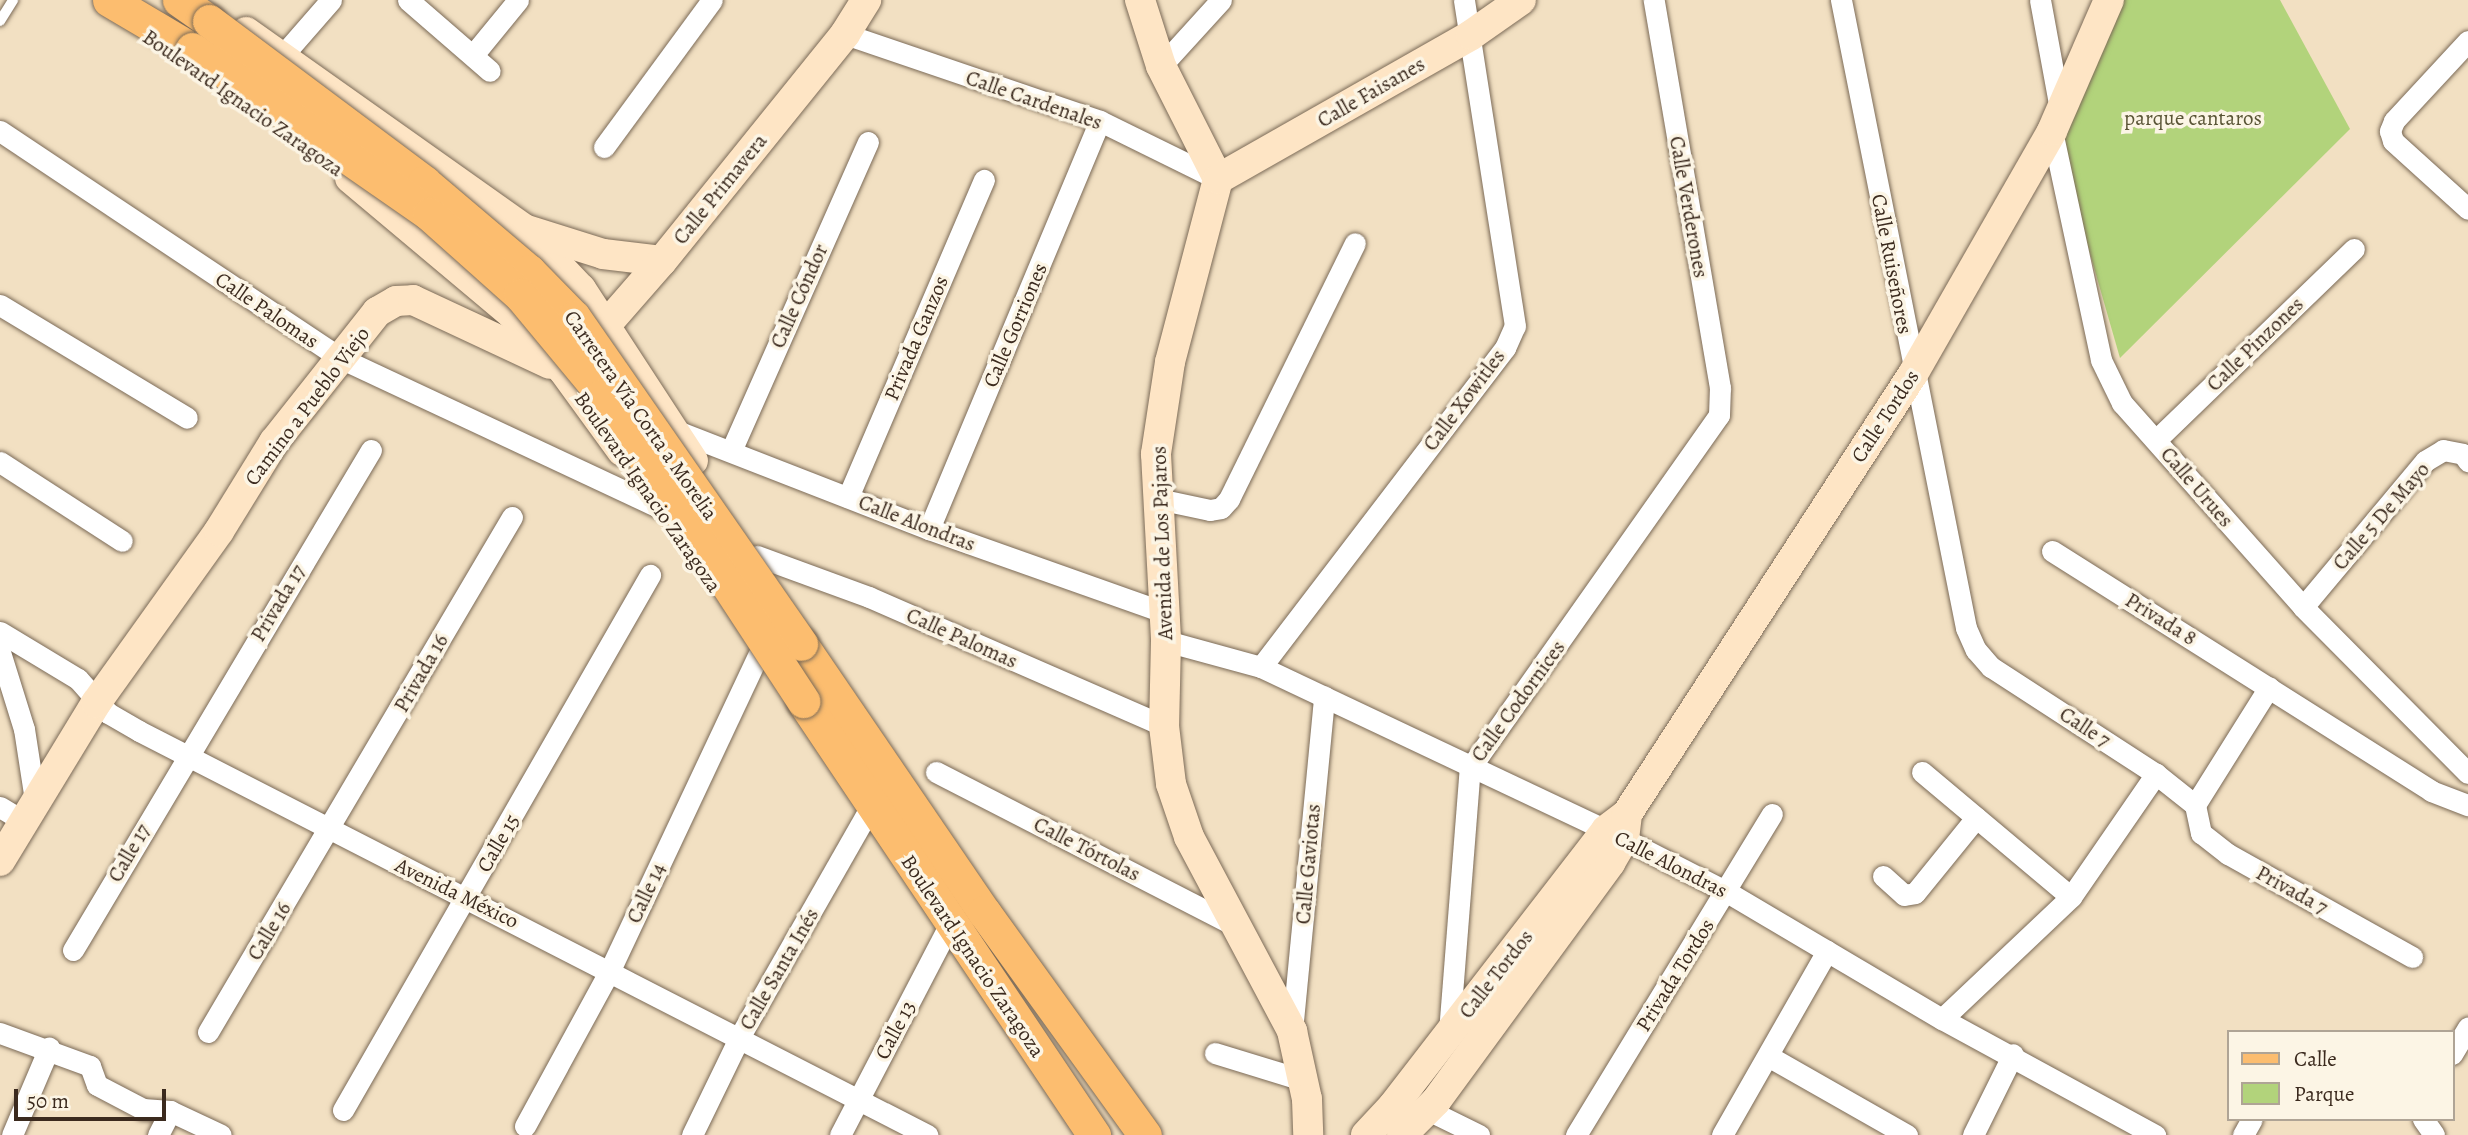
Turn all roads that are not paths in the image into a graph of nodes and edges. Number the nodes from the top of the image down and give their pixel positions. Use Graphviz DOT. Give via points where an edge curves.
graph roads {
  1 [pos="13,0"];
  2 [pos="103,0"];
  3 [pos="109,0"];
  4 [pos="179,0"];
  5 [pos="331,0"];
  6 [pos="408,0"];
  7 [pos="518,0"];
  8 [pos="712,0"];
  9 [pos="866,0"];
  10 [pos="1140,0"];
  11 [pos="1221,0"];
  12 [pos="1464,0"];
  13 [pos="1521,0"];
  14 [pos="1654,0"];
  15 [pos="1841,0"];
  16 [pos="2040,0"];
  17 [pos="2109,0"];
  18 [pos="0,21"];
  19 [pos="199,23"];
  20 [pos="845,34"];
  21 [pos="1471,35"];
  22 [pos="2468,41"];
  23 [pos="283,55"];
  24 [pos="473,55"];
  25 [pos="1161,66"];
  26 [pos="490,71"];
  27 [pos="2056,120"];
  28 [pos="1100,121"];
  29 [pos="0,131"];
  30 [pos="868,142"];
  31 [pos="604,147"];
  32 [pos="1219,179"];
  33 [pos="984,180"];
  34 [pos="2468,209"];
  35 [pos="524,229"];
  36 [pos="1355,243"];
  37 [pos="2354,249"];
  38 [pos="662,261"];
  39 [pos="0,305"];
  40 [pos="607,326"];
  41 [pos="340,358"];
  42 [pos="563,370"];
  43 [pos="1913,374"];
  44 [pos="1719,415"];
  45 [pos="187,418"];
  46 [pos="672,429"];
  47 [pos="2156,440"];
  48 [pos="370,450"];
  49 [pos="731,451"];
  50 [pos="2468,461"];
  51 [pos="0,462"];
  52 [pos="848,497"];
  53 [pos="1158,499"];
  54 [pos="667,511"];
  55 [pos="512,517"];
  56 [pos="929,529"];
  57 [pos="122,541"];
  58 [pos="2052,551"];
  59 [pos="757,556"];
  60 [pos="650,575"];
  61 [pos="2303,607"];
  62 [pos="1164,626"];
  63 [pos="0,632"];
  64 [pos="1976,650"];
  65 [pos="0,652"];
  66 [pos="758,655"];
  67 [pos="1261,667"];
  68 [pos="2270,687"];
  69 [pos="1324,697"];
  70 [pos="96,703"];
  71 [pos="1164,726"];
  72 [pos="186,755"];
  73 [pos="878,757"];
  74 [pos="847,768"];
  75 [pos="1470,768"];
  76 [pos="936,772"];
  77 [pos="1922,772"];
  78 [pos="2468,773"];
  79 [pos="2156,774"];
  80 [pos="872,805"];
  81 [pos="2195,805"];
  82 [pos="2468,805"];
  83 [pos="19,809"];
  84 [pos="1772,814"];
  85 [pos="1976,818"];
  86 [pos="1619,828"];
  87 [pos="329,830"];
  88 [pos="0,861"];
  89 [pos="1883,876"];
  90 [pos="1727,892"];
  91 [pos="467,897"];
  92 [pos="2071,897"];
  93 [pos="950,924"];
  94 [pos="1238,927"];
  95 [pos="73,950"];
  96 [pos="1827,951"];
  97 [pos="2412,957"];
  98 [pos="610,970"];
  99 [pos="1942,1019"];
  100 [pos="2468,1027"];
  101 [pos="1292,1031"];
  102 [pos="208,1032"];
  103 [pos="0,1033"];
  104 [pos="1449,1034"];
  105 [pos="740,1036"];
  106 [pos="49,1048"];
  107 [pos="2454,1051"];
  108 [pos="1215,1053"];
  109 [pos="2013,1054"];
  110 [pos="1768,1056"];
  111 [pos="1303,1080"];
  112 [pos="859,1098"];
  113 [pos="343,1110"];
  114 [pos="1428,1110"];
  115 [pos="170,1111"];
  116 [pos="525,1126"];
  117 [pos="12,1135"];
  118 [pos="158,1135"];
  119 [pos="221,1135"];
  120 [pos="692,1135"];
  121 [pos="840,1135"];
  122 [pos="927,1135"];
  123 [pos="1094,1135"];
  124 [pos="1145,1135"];
  125 [pos="1308,1135"];
  126 [pos="1366,1135"];
  127 [pos="1402,1135"];
  128 [pos="1479,1135"];
  129 [pos="1576,1135"];
  130 [pos="1722,1135"];
  131 [pos="1907,1135"];
  132 [pos="1973,1135"];
  133 [pos="2155,1135"];
  1 -- 18 [label="lane"];
  2 -- 42 [label="street, Boulevard Ignacio Zaragoza" via="387,205 512,314"];
  3 -- 19 [label="main road, Carretera Vía Corta a Morelia"];
  4 -- 19 [label="main road, Carretera Vía Corta a Morelia"];
  5 -- 23 [label="street"];
  6 -- 24 [label="street"];
  7 -- 24 [label="street"];
  8 -- 31 [label="street"];
  9 -- 20 [label="street, Calle Primavera"];
  10 -- 25 [label="street"];
  11 -- 25 [label="street"];
  12 -- 21 [label="street, Calle Xowitles"];
  13 -- 21 [label="street, Calle Faisanes"];
  14 -- 44 [label="street, Calle Verderones" via="1720,388"];
  15 -- 43 [label="street, Calle Ruiseñores"];
  16 -- 27 [label="street, Calle Urues"];
  17 -- 27 [label="street, Calle Tordos"];
  19 -- 23 [label="street, Boulevard Ignacio Zaragoza"];
  19 -- 73 [label="main road, Carretera Vía Corta a Morelia, bridge" via="424,182 529,271 574,317"];
  19 -- 74 [label="main road, Carretera Vía Corta a Morelia, bridge" via="520,295 603,395"];
  20 -- 28 [label="street, Calle Cardenales"];
  20 -- 38 [label="street, Calle Primavera"];
  21 -- 32 [label="street, Calle Faisanes"];
  21 -- 67 [label="street, Calle Xowitles" via="1515,326 1504,348"];
  22 -- 34 [label="street" via="2389,131 2393,141"];
  23 -- 35 [label="street, Boulevard Ignacio Zaragoza"];
  24 -- 26 [label="street"];
  25 -- 32 [label="street"];
  27 -- 43 [label="street, Calle Tordos"];
  27 -- 47 [label="street, Calle Urues" via="2101,360 2122,403"];
  28 -- 32 [label="street, Calle Cardenales"];
  28 -- 56 [label="street, Calle Gorriones"];
  29 -- 41 [label="street, Calle Palomas"];
  30 -- 49 [label="street, Calle Cóndor"];
  32 -- 53 [label="street, Avenida de Los Pajaros" via="1170,362 1156,454"];
  33 -- 52 [label="street, Privada Ganzos"];
  35 -- 38 [label="street" via="603,254"];
  35 -- 40 [label="street, Boulevard Ignacio Zaragoza" via="581,289"];
  36 -- 53 [label="street" via="1229,499 1221,508 1210,510"];
  37 -- 47 [label="street, Calle Pinzones"];
  38 -- 40 [label="street, Calle Primavera"];
  39 -- 45 [label="street"];
  40 -- 42 [label="street, Calle Primavera"];
  40 -- 46 [label="street, Boulevard Ignacio Zaragoza"];
  41 -- 42 [label="street, Camino a Pueblo Viejo" via="377,312 396,301 413,300"];
  41 -- 54 [label="street, Calle Palomas"];
  41 -- 70 [label="street, Camino a Pueblo Viejo" via="274,442 219,531"];
  42 -- 54 [label="street, Boulevard Ignacio Zaragoza"];
  43 -- 64 [label="street, Calle Ruiseñores" via="1966,628"];
  43 -- 86 [label="street, Calle Tordos"];
  44 -- 75 [label="street, Calle Codornices"];
  46 -- 49 [label="street, Calle Alondras"];
  46 -- 59 [label="street, Boulevard Ignacio Zaragoza"];
  47 -- 61 [label="street, Calle Urues"];
  48 -- 72 [label="street, Privada 17"];
  49 -- 52 [label="street, Calle Alondras"];
  50 -- 61 [label="street, Calle 5 De Mayo" via="2463,454 2443,450 2425,461"];
  51 -- 57 [label="street"];
  52 -- 56 [label="street, Calle Alondras"];
  53 -- 62 [label="street, Avenida de Los Pajaros"];
  54 -- 66 [label="street, Boulevard Ignacio Zaragoza"];
  55 -- 87 [label="street, Privada 16"];
  56 -- 62 [label="street, Calle Alondras"];
  58 -- 68 [label="street, Privada 8"];
  59 -- 71 [label="street, Calle Palomas" via="869,597"];
  59 -- 73 [label="street, Boulevard Ignacio Zaragoza" via="856,707"];
  60 -- 91 [label="street, Calle 15"];
  61 -- 78 [label="street, Calle Urues"];
  62 -- 67 [label="street, Calle Alondras"];
  62 -- 71 [label="street, Avenida de Los Pajaros"];
  63 -- 70 [label="street, Avenida México" via="78,679"];
  64 -- 79 [label="street, Calle 7" via="1991,667"];
  65 -- 83 [label="street" via="24,729"];
  66 -- 74 [label="street, Boulevard Ignacio Zaragoza" via="809,733"];
  66 -- 98 [label="street, Calle 14"];
  67 -- 69 [label="street, Calle Alondras"];
  68 -- 81 [label="street"];
  68 -- 82 [label="street" via="2431,791"];
  69 -- 75 [label="street, Calle Alondras"];
  69 -- 101 [label="street, Calle Gaviotas"];
  70 -- 72 [label="street, Avenida México" via="113,717"];
  70 -- 83 [label="street, Camino a Pueblo Viejo"];
  71 -- 94 [label="street, Avenida de Los Pajaros" via="1171,784 1189,837"];
  72 -- 87 [label="street, Avenida México"];
  72 -- 95 [label="street, Calle 17"];
  73 -- 124 [label="main road, Boulevard Ignacio Zaragoza"];
  74 -- 80 [label="main road, Boulevard Ignacio Zaragoza"];
  75 -- 86 [label="street, Calle Alondras"];
  75 -- 104 [label="street, Calle Codornices"];
  76 -- 94 [label="street, Calle Tórtolas"];
  77 -- 85 [label="street"];
  79 -- 81 [label="street, Calle 7"];
  79 -- 92 [label="street"];
  80 -- 93 [label="main road, Boulevard Ignacio Zaragoza"];
  80 -- 105 [label="street, Calle Santa Inés"];
  81 -- 97 [label="street, Privada 7" via="2201,833 2228,854"];
  83 -- 88 [label="street, Camino a Pueblo Viejo"];
  84 -- 90 [label="street, Privada Tordos"];
  85 -- 89 [label="street" via="1915,893 1904,895"];
  85 -- 92 [label="street"];
  86 -- 90 [label="street, Calle Alondras"];
  86 -- 104 [label="street, Calle Tordos"];
  86 -- 114 [label="street, Calle Tordos"];
  87 -- 91 [label="street, Avenida México"];
  87 -- 102 [label="street, Calle 16"];
  90 -- 96 [label="street, Calle Alondras"];
  90 -- 129 [label="street, Privada Tordos"];
  91 -- 98 [label="street, Avenida México"];
  91 -- 113 [label="street, Calle 15"];
  92 -- 99 [label="street"];
  93 -- 112 [label="street, Calle 13"];
  93 -- 123 [label="main road, Boulevard Ignacio Zaragoza"];
  94 -- 101 [label="street"];
  96 -- 99 [label="street, Calle Alondras"];
  96 -- 110 [label="street"];
  98 -- 105 [label="street, Avenida México"];
  98 -- 116 [label="street, Calle 14"];
  99 -- 109 [label="street, Calle Alondras"];
  100 -- 107 [label="street"];
  101 -- 111 [label="street"];
  103 -- 106 [label="street"];
  104 -- 126 [label="street, Calle Tordos"];
  105 -- 112 [label="street, Avenida México"];
  105 -- 120 [label="street, Calle Santa Inés"];
  106 -- 115 [label="street" via="90,1066 97,1085 143,1109"];
  106 -- 117 [label="street"];
  108 -- 111 [label="street"];
  109 -- 132 [label="street"];
  109 -- 133 [label="street, Calle Alondras"];
  110 -- 130 [label="street"];
  110 -- 131 [label="street"];
  111 -- 125 [label="street"];
  112 -- 121 [label="street, Calle 13"];
  112 -- 122 [label="street, Avenida México"];
  114 -- 127 [label="street, Calle Tordos"];
  114 -- 128 [label="street"];
  115 -- 118 [label="street"];
  115 -- 119 [label="street"];
}
